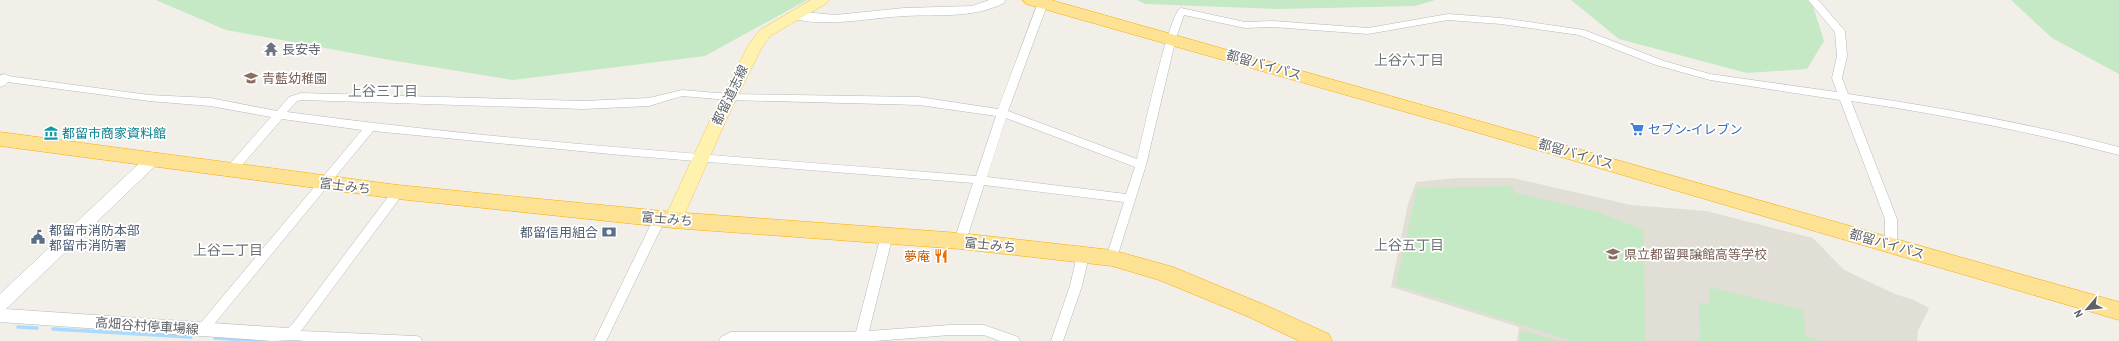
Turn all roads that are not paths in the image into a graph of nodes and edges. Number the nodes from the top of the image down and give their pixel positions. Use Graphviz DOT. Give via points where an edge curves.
graph roads {
  1 [pos="822,0"];
  2 [pos="999,0"];
  3 [pos="1813,0"];
  4 [pos="1040,1"];
  5 [pos="794,15"];
  6 [pos="1171,38"];
  7 [pos="1,80"];
  8 [pos="1843,96"];
  9 [pos="729,97"];
  10 [pos="1002,113"];
  11 [pos="280,115"];
  12 [pos="370,127"];
  13 [pos="0,139"];
  14 [pos="2119,151"];
  15 [pos="701,158"];
  16 [pos="152,160"];
  17 [pos="1140,165"];
  18 [pos="232,169"];
  19 [pos="980,180"];
  20 [pos="323,184"];
  21 [pos="398,192"];
  22 [pos="1130,199"];
  23 [pos="666,219"];
  24 [pos="887,235"];
  25 [pos="960,241"];
  26 [pos="1891,244"];
  27 [pos="1083,255"];
  28 [pos="1112,258"];
  29 [pos="0,304"];
  30 [pos="2119,311"];
  31 [pos="0,315"];
  32 [pos="202,330"];
  33 [pos="861,337"];
  34 [pos="285,338"];
  35 [pos="416,341"];
  36 [pos="600,341"];
  37 [pos="725,341"];
  38 [pos="1014,341"];
  39 [pos="1057,341"];
  40 [pos="1321,341"];
  1 -- 5 [label="main road, 都留道志線"];
  2 -- 5 [label="street" via="968,10 830,18"];
  3 -- 8 [label="street" via="1840,31 1842,56 1837,78"];
  4 -- 6 [label="highway, 都留バイパス"];
  4 -- 10 [label="street"];
  5 -- 9 [label="main road, 都留道志線" via="765,33 754,47"];
  6 -- 8 [label="street" via="1181,11 1245,25 1273,24 1368,31 1448,17 1501,21 1581,32 1660,63 1710,77"];
  6 -- 17 [label="street"];
  6 -- 26 [label="highway, 都留バイパス"];
  7 -- 11 [label="street" via="149,98 210,102"];
  8 -- 14 [label="street" via="2040,131"];
  8 -- 26 [label="street" via="1891,219"];
  9 -- 10 [label="street" via="919,101"];
  9 -- 11 [label="street" via="682,93 649,102 583,106 302,96 293,98"];
  9 -- 15 [label="main road, 都留道志線"];
  10 -- 17 [label="street"];
  10 -- 19 [label="street"];
  11 -- 12 [label="street"];
  11 -- 18 [label="street"];
  12 -- 15 [label="street"];
  12 -- 20 [label="street"];
  13 -- 16 [label="highway, 富士みち"];
  15 -- 19 [label="street"];
  15 -- 23 [label="main road, 都留道志線"];
  16 -- 18 [label="highway, 富士みち"];
  16 -- 29 [label="street"];
  17 -- 22 [label="street"];
  18 -- 20 [label="highway, 富士みち"];
  19 -- 22 [label="street"];
  19 -- 25 [label="street"];
  20 -- 21 [label="highway, 富士みち"];
  20 -- 32 [label="street"];
  21 -- 23 [label="highway, 富士みち"];
  21 -- 34 [label="street" via="298,326"];
  22 -- 28 [label="street"];
  23 -- 24 [label="highway, 富士みち"];
  23 -- 36 [label="street"];
  24 -- 25 [label="highway, 富士みち"];
  24 -- 33 [label="street"];
  25 -- 27 [label="highway, 富士みち"];
  26 -- 30 [label="highway, 都留バイパス"];
  27 -- 28 [label="highway, 富士みち"];
  27 -- 39 [label="street" via="1076,286"];
  28 -- 40 [label="highway, 富士みち" via="1165,273"];
  31 -- 32 [label="street, 高畑谷村停車場線"];
  32 -- 34 [label="street, 高畑谷村停車場線"];
  33 -- 37 [label="street" via="731,337"];
  33 -- 38 [label="street" via="984,330"];
  34 -- 35 [label="street"];
}
